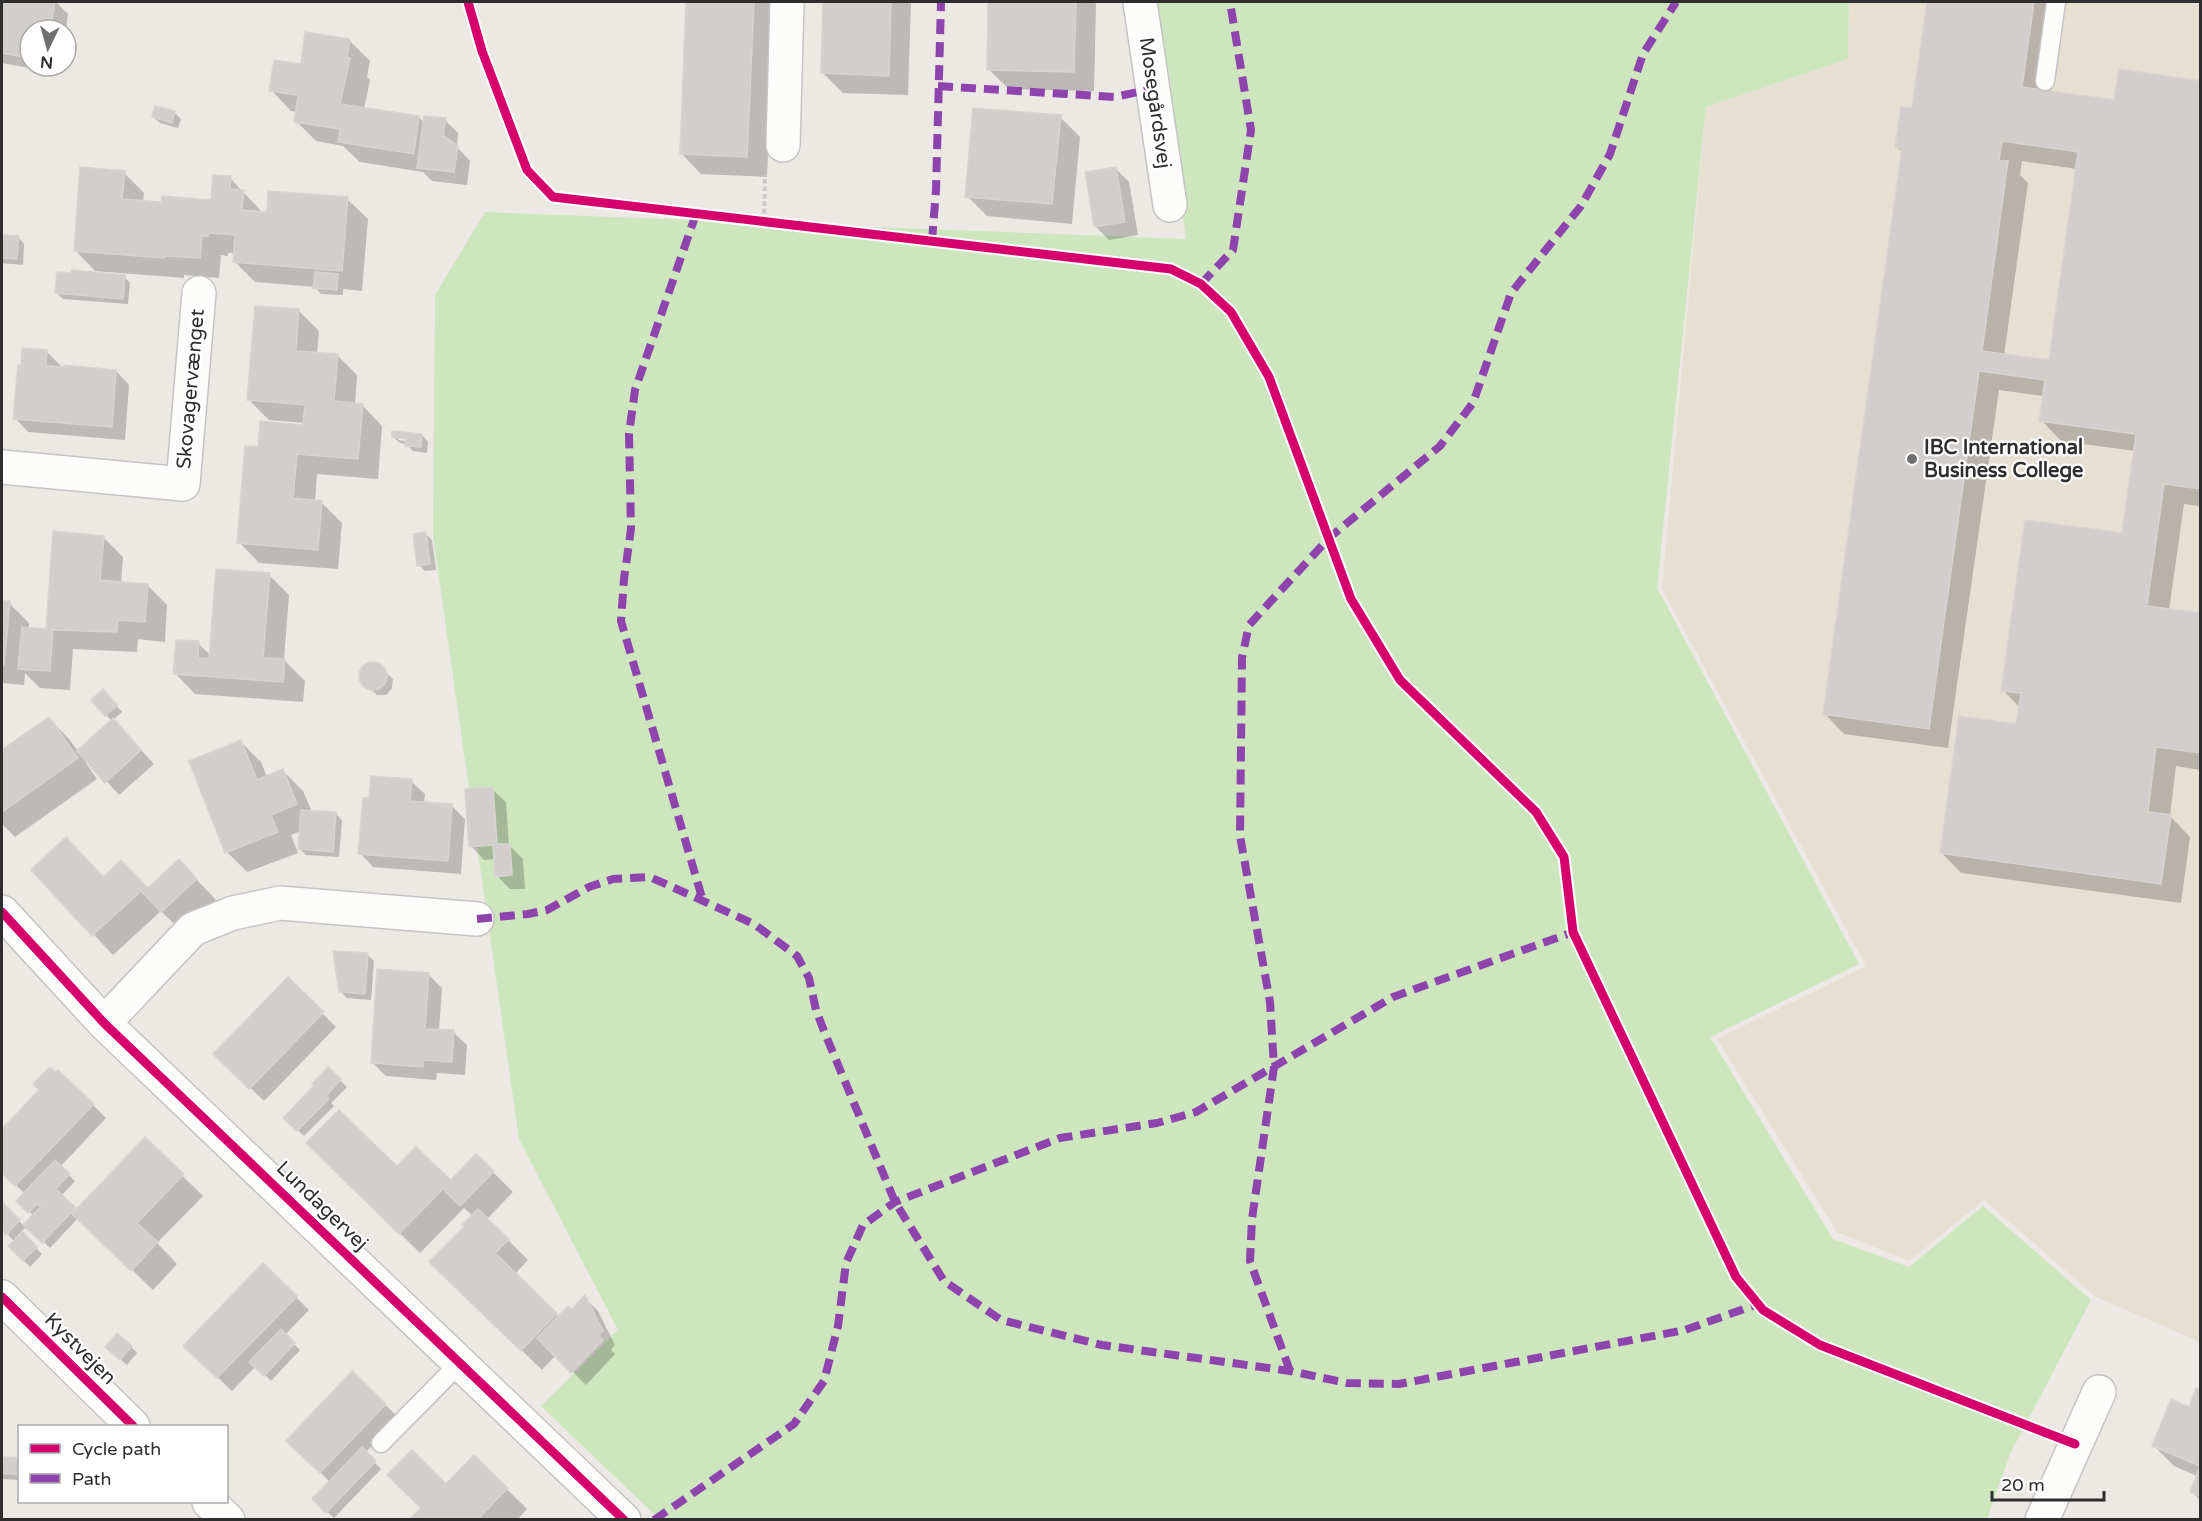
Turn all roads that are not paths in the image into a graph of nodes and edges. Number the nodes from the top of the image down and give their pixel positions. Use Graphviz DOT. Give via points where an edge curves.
graph roads {
  1 [pos="788,2"];
  2 [pos="1140,2"];
  3 [pos="2056,2"];
  4 [pos="2045,81"];
  5 [pos="783,145"];
  6 [pos="1170,205"];
  7 [pos="199,293"];
  8 [pos="2,467"];
  9 [pos="2,912"];
  10 [pos="477,919"];
  11 [pos="104,1023"];
  12 [pos="2,1297"];
  13 [pos="460,1363"];
  14 [pos="2099,1392"];
  15 [pos="132,1425"];
  16 [pos="381,1443"];
  17 [pos="210,1503"];
  18 [pos="228,1520"];
  19 [pos="624,1520"];
  20 [pos="2042,1520"];
  1 -- 5 [label="street"];
  2 -- 6 [label="street, Mosegårdsvej"];
  3 -- 4 [label="lane"];
  7 -- 8 [label="street, Skovagervænget" via="183,484"];
  9 -- 11 [label="street, Lundagervej"];
  10 -- 11 [label="street" via="280,903 233,913 193,929"];
  11 -- 13 [label="street, Lundagervej"];
  12 -- 15 [label="street, Kystvejen"];
  13 -- 16 [label="lane"];
  13 -- 19 [label="street, Lundagervej"];
  14 -- 20 [label="street"];
  17 -- 18 [label="street"];
}
